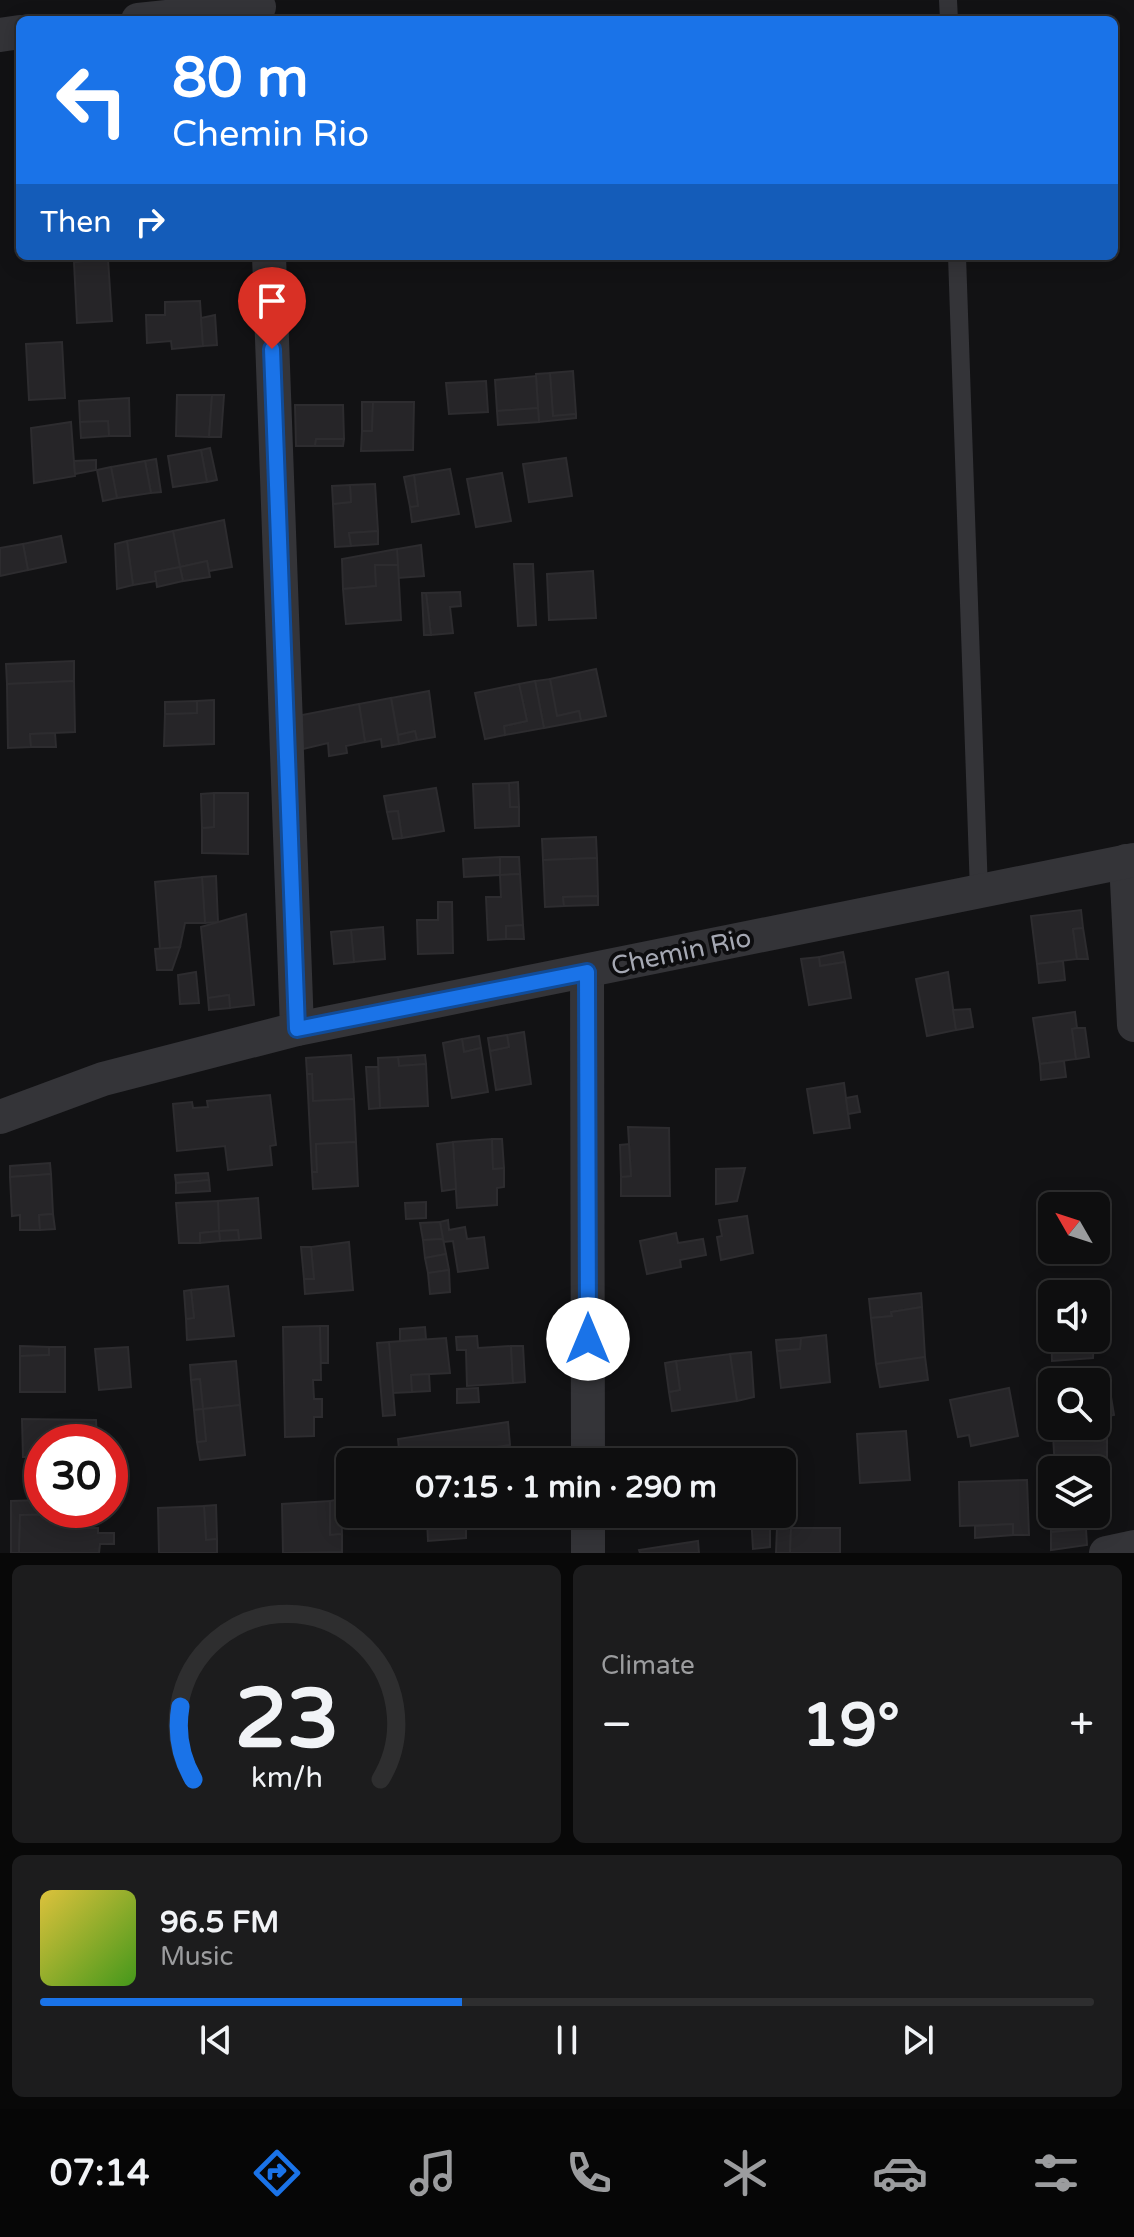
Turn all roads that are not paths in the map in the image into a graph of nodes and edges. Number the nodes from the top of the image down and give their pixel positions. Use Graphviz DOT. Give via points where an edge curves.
graph roads {
  1 [pos="259,9"];
  2 [pos="182,16"];
  3 [pos="269,260"];
  4 [pos="957,260"];
  5 [pos="1130,861"];
  6 [pos="979,892"];
  7 [pos="587,972"];
  8 [pos="1134,1025"];
  9 [pos="297,1029"];
  10 [pos="0,1117"];
  11 [pos="588,1448"];
  12 [pos="588,1528"];
  13 [pos="1134,1547"];
  14 [pos="588,1553"];
  15 [pos="1106,1553"];
  1 -- 2 [label="street"];
  3 -- 9 [label="street"];
  4 -- 6 [label="lane"];
  5 -- 6 [label="street, Chemin Rio"];
  5 -- 8 [label="street"];
  6 -- 7 [label="street, Chemin Rio"];
  7 -- 9 [label="street, Chemin Rio"];
  7 -- 11 [label="street"];
  9 -- 10 [label="street, Chemin Rio" via="103,1079"];
  12 -- 14 [label="street"];
  13 -- 15 [label="street"];
}
